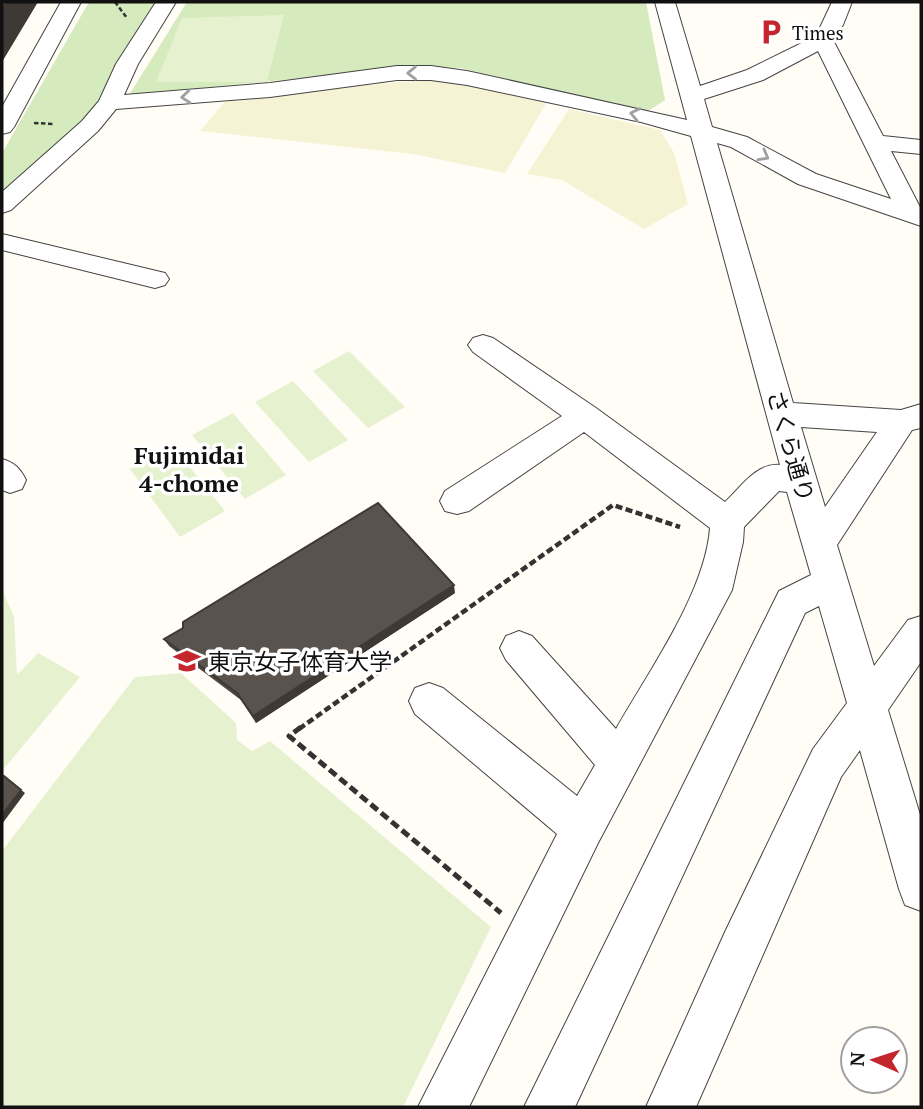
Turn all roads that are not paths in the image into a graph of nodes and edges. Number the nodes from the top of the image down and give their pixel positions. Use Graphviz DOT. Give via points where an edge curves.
graph roads {
  1 [pos="71,2"];
  2 [pos="166,2"];
  3 [pos="666,2"];
  4 [pos="842,2"];
  5 [pos="824,40"];
  6 [pos="691,96"];
  7 [pos="108,103"];
  8 [pos="3,124"];
  9 [pos="701,130"];
  10 [pos="875,142"];
  11 [pos="921,147"];
  12 [pos="2,205"];
  13 [pos="916,216"];
  14 [pos="2,242"];
  15 [pos="155,279"];
  16 [pos="482,345"];
  17 [pos="781,414"];
  18 [pos="585,416"];
  19 [pos="911,419"];
  20 [pos="801,481"];
  21 [pos="457,500"];
  22 [pos="727,522"];
  23 [pos="825,562"];
  24 [pos="921,632"];
  25 [pos="519,648"];
  26 [pos="429,701"];
  27 [pos="867,705"];
  28 [pos="619,762"];
  29 [pos="583,828"];
  30 [pos="921,889"];
  31 [pos="443,1107"];
  32 [pos="549,1107"];
  33 [pos="671,1107"];
  1 -- 8 [label="street"];
  2 -- 7 [label="street"];
  3 -- 6 [label="street, さくら通り"];
  4 -- 5 [label="street"];
  5 -- 6 [label="street" via="755,75"];
  5 -- 10 [label="street"];
  6 -- 9 [label="street, さくら通り"];
  9 -- 7 [label="street, one-way" via="431,73"];
  7 -- 12 [label="street" via="90,126"];
  9 -- 13 [label="street, one-way" via="739,142 807,179"];
  9 -- 17 [label="street, さくら通り"];
  10 -- 11 [label="street"];
  10 -- 13 [label="street"];
  14 -- 15 [label="street"];
  16 -- 18 [label="street"];
  17 -- 19 [label="street"];
  17 -- 20 [label="street, さくら通り"];
  18 -- 21 [label="street"];
  18 -- 22 [label="street"];
  19 -- 23 [label="street"];
  20 -- 22 [label="street" via="772,477"];
  20 -- 23 [label="street, さくら通り"];
  22 -- 28 [label="street" via="714,590"];
  23 -- 27 [label="street, さくら通り"];
  23 -- 32 [label="street" via="792,602"];
  24 -- 27 [label="street"];
  25 -- 28 [label="street"];
  26 -- 29 [label="street"];
  27 -- 30 [label="street, さくら通り"];
  27 -- 33 [label="street" via="827,763"];
  28 -- 29 [label="street"];
  29 -- 31 [label="street"];
}
